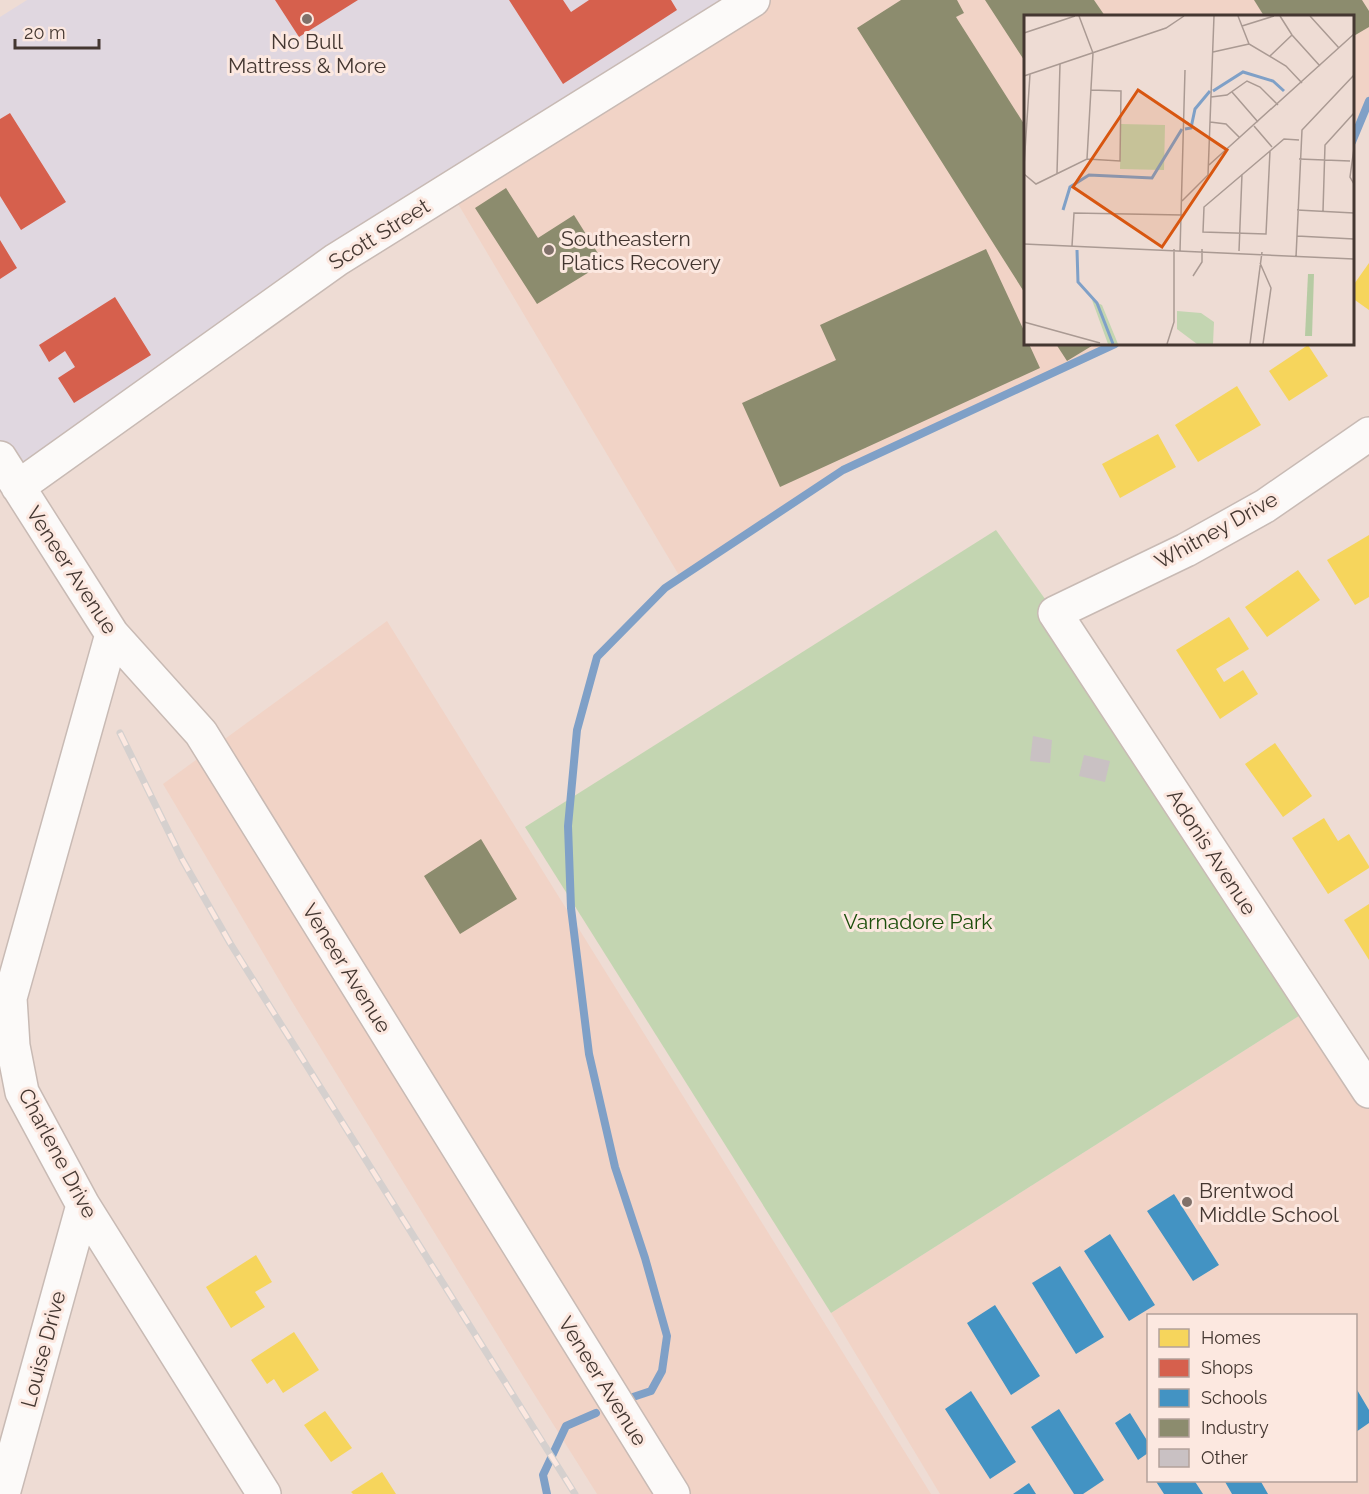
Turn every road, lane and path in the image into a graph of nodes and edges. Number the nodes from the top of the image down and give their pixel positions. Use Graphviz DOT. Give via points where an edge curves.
graph roads {
  1 [pos="753,0"];
  2 [pos="1369,434"];
  3 [pos="0,458"];
  4 [pos="18,487"];
  5 [pos="1055,613"];
  6 [pos="112,634"];
  7 [pos="1369,1091"];
  8 [pos="83,1205"];
  9 [pos="3,1494"];
  10 [pos="264,1494"];
  11 [pos="673,1494"];
  1 -- 4 [label="street, Scott Street" via="336,260"];
  2 -- 5 [label="street, Whitney Drive" via="1265,506 1186,550"];
  3 -- 4 [label="street, Veneer Avenue"];
  4 -- 6 [label="street, Veneer Avenue"];
  5 -- 7 [label="street, Adonis Avenue"];
  6 -- 8 [label="street, Charlene Drive" via="10,998 13,1046 22,1092"];
  6 -- 11 [label="street, Veneer Avenue" via="201,733"];
  8 -- 9 [label="street, Louise Drive"];
  8 -- 10 [label="street, Charlene Drive"];
}
